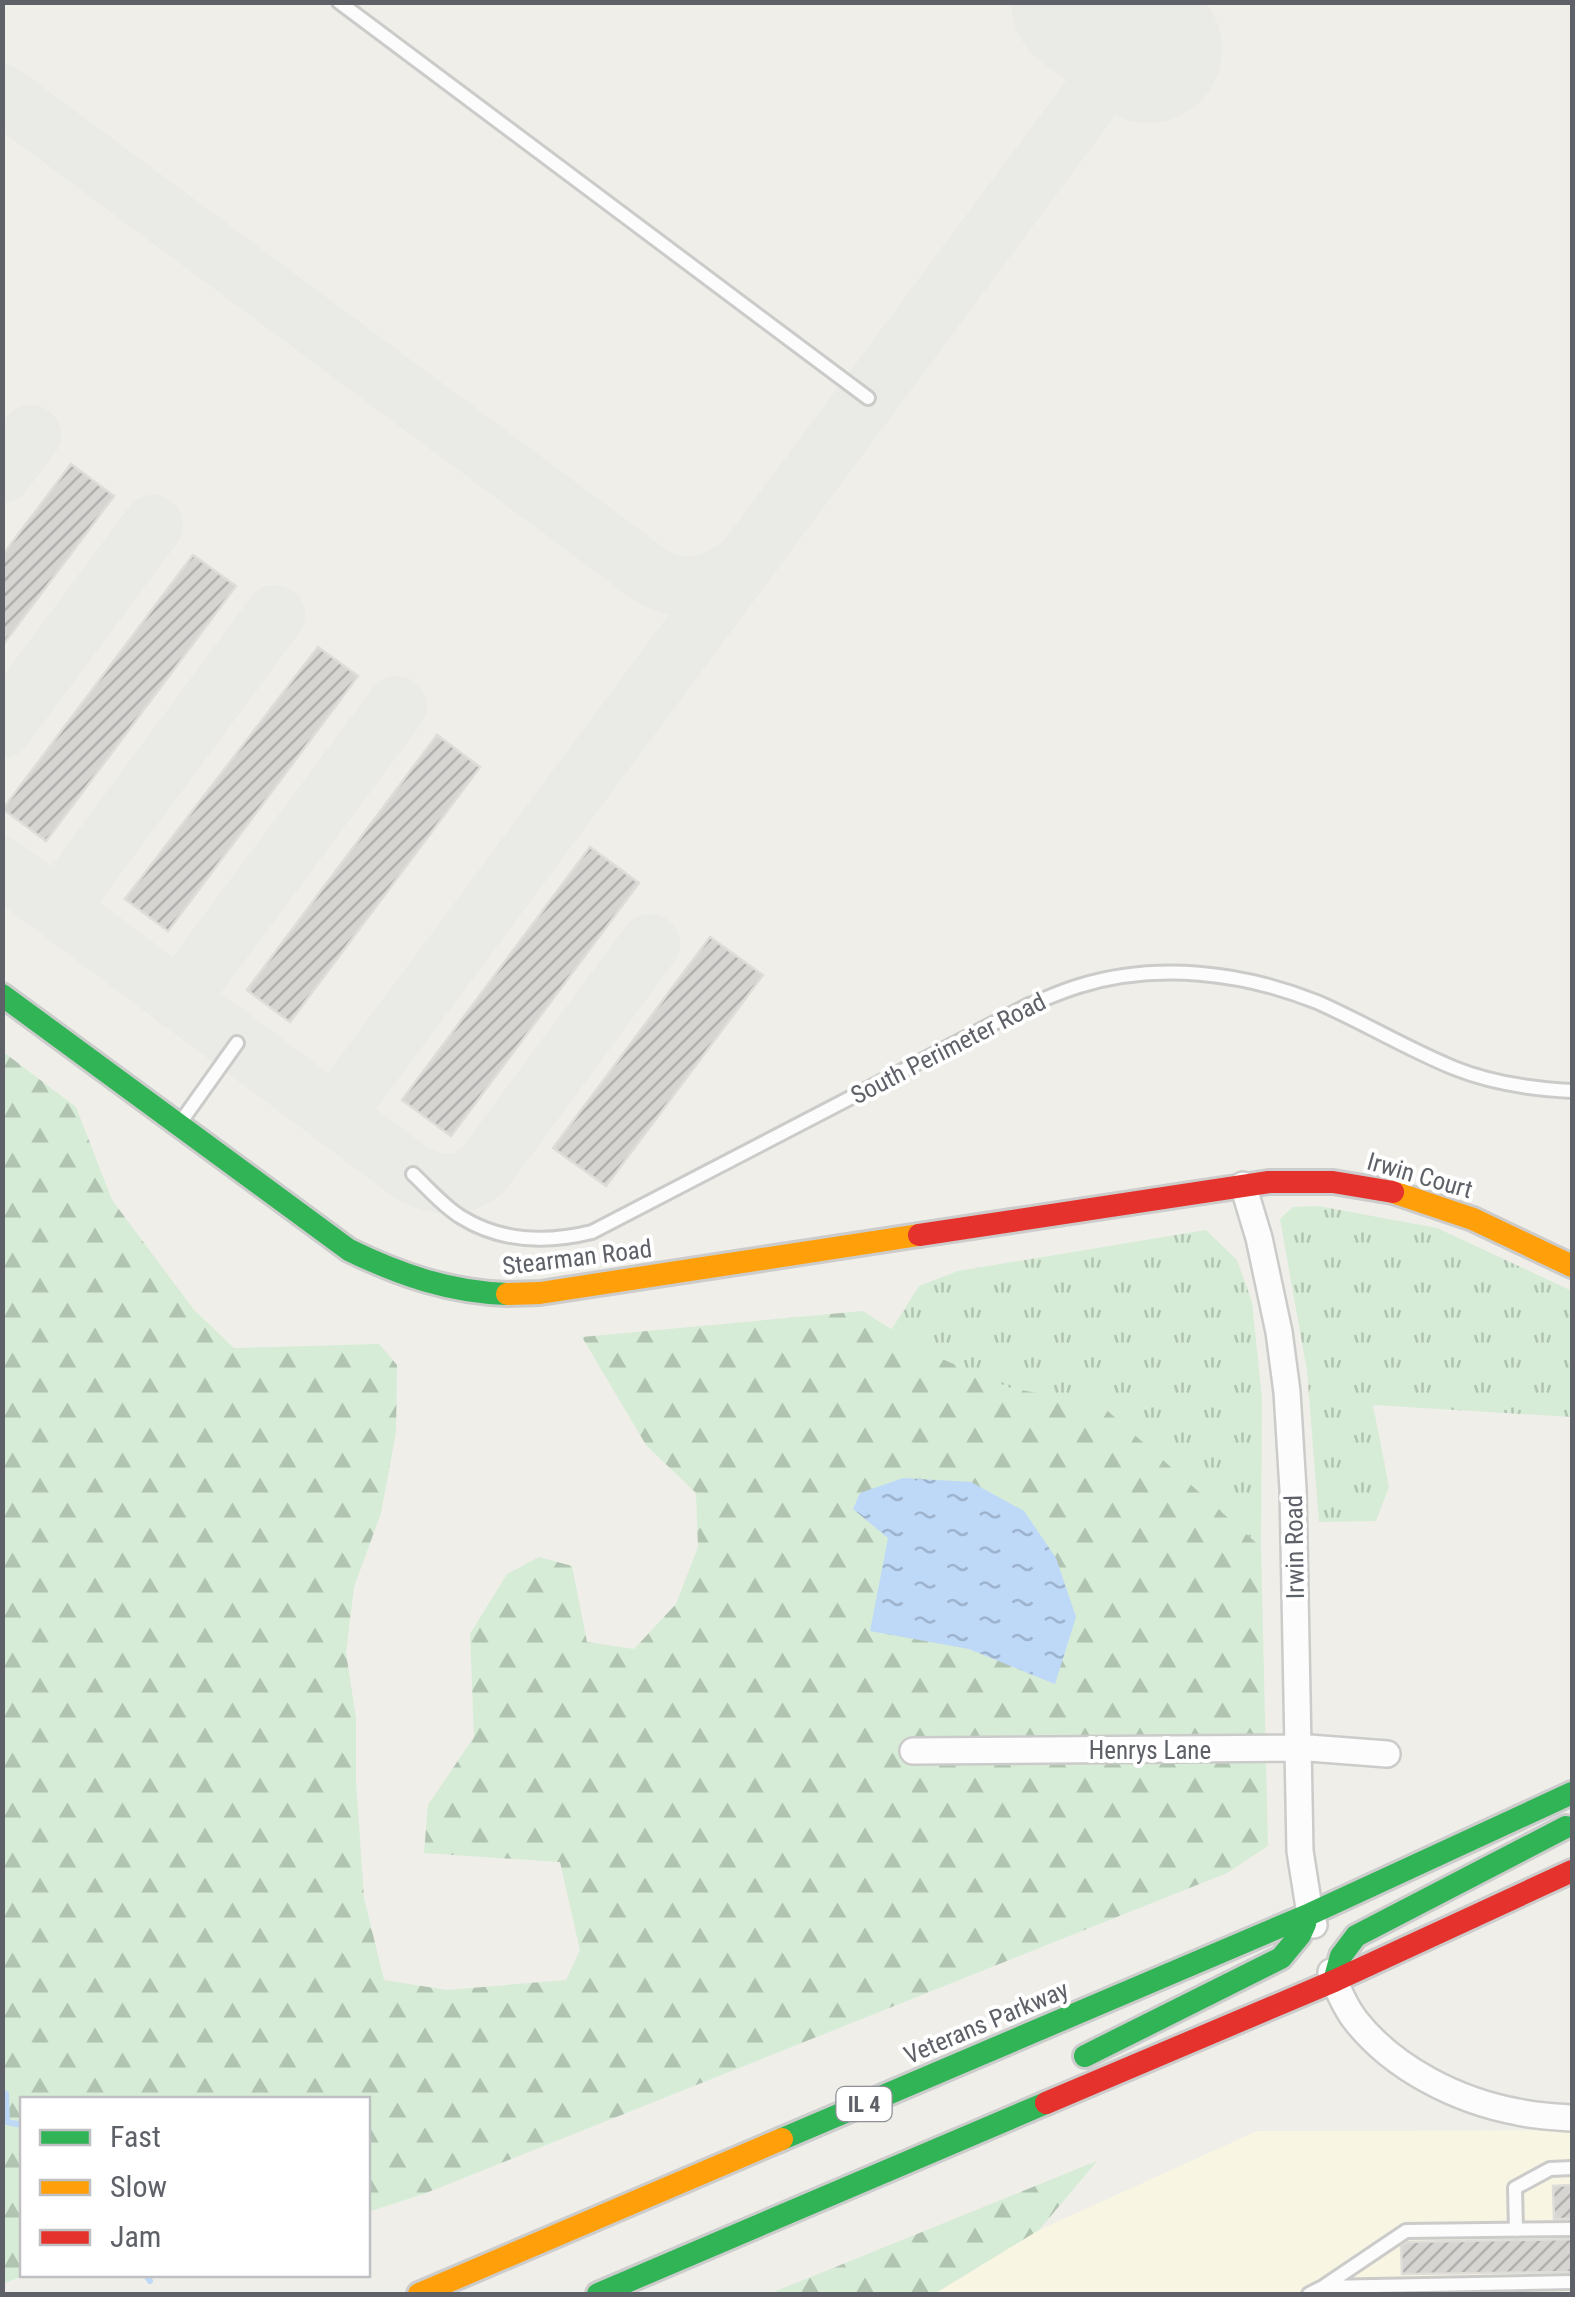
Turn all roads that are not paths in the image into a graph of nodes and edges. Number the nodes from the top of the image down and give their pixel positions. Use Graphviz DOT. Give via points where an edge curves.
graph roads {
  1 [pos="339,2"];
  2 [pos="868,398"];
  3 [pos="2,995"];
  4 [pos="236,1043"];
  5 [pos="1572,1091"];
  6 [pos="179,1124"];
  7 [pos="413,1174"];
  8 [pos="1243,1185"];
  9 [pos="1572,1266"];
  10 [pos="1296,1749"];
  11 [pos="913,1751"];
  12 [pos="1387,1754"];
  13 [pos="1572,1793"];
  14 [pos="1572,1824"];
  15 [pos="1572,1872"];
  16 [pos="1310,1914"];
  17 [pos="1334,1980"];
  18 [pos="1067,2065"];
  19 [pos="996,2100"];
  20 [pos="1572,2118"];
  21 [pos="1572,2168"];
  22 [pos="789,2214"];
  23 [pos="1572,2229"];
  24 [pos="1516,2230"];
  25 [pos="1572,2282"];
  26 [pos="1323,2287"];
  27 [pos="418,2294"];
  28 [pos="598,2294"];
  29 [pos="1310,2294"];
  1 -- 2 [label="lane"];
  3 -- 6 [label="main road, Stearman Road"];
  4 -- 6 [label="lane"];
  5 -- 7 [label="lane, South Perimeter Road" via="1456,1070 1279,988 1162,973 1080,986 1029,1005 592,1232 545,1240 480,1227"];
  6 -- 8 [label="main road, Stearman Road" via="349,1250 425,1283 502,1295"];
  8 -- 9 [label="main road, Irwin Court" via="1323,1181 1406,1194 1486,1223"];
  8 -- 10 [label="street, Irwin Road" via="1279,1332 1290,1423"];
  10 -- 11 [label="street, Henrys Lane"];
  10 -- 12 [label="street, Henrys Lane"];
  10 -- 16 [label="street, Irwin Road"];
  13 -- 16 [label="main road, Veterans Parkway / IL 4"];
  14 -- 17 [label="main road" via="1356,1936 1338,1958"];
  15 -- 17 [label="main road"];
  16 -- 17 [label="street, Irwin Road"];
  16 -- 18 [label="main road" via="1281,1958"];
  16 -- 27 [label="main road, Veterans Parkway / IL 4" via="479,2276"];
  17 -- 20 [label="street, Irwin Road" via="1371,2038 1441,2087 1518,2112"];
  17 -- 22 [label="main road"];
  19 -- 22 [label="main road" via="813,2185"];
  21 -- 24 [label="lane" via="1550,2169 1516,2188"];
  22 -- 28 [label="main road"];
  23 -- 24 [label="lane"];
  24 -- 26 [label="lane" via="1406,2231"];
  25 -- 26 [label="lane"];
  26 -- 29 [label="lane"];
}
